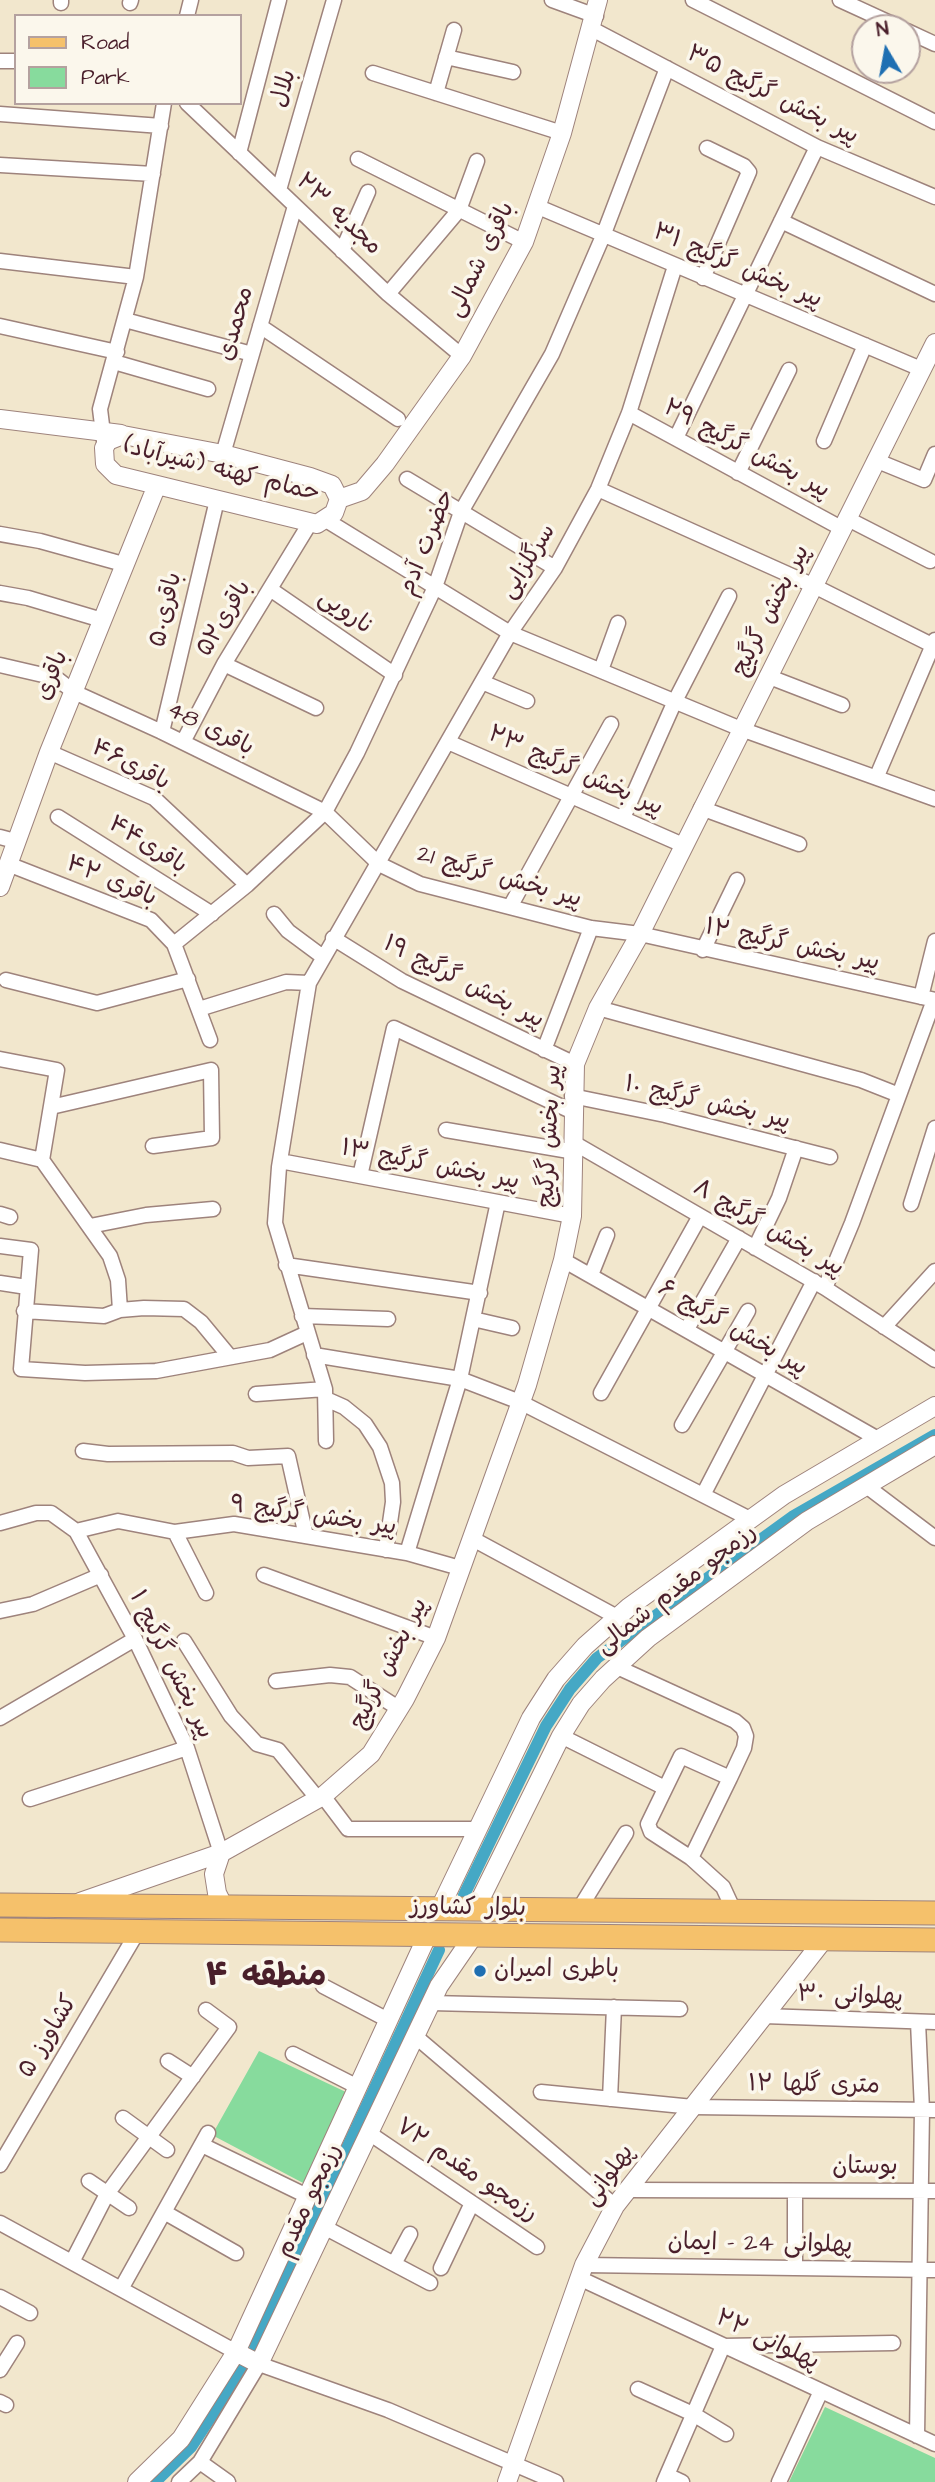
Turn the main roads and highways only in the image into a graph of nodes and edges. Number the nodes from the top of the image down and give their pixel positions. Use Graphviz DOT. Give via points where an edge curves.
graph roads {
  1 [pos="0,1905"];
  2 [pos="578,1911"];
  3 [pos="935,1913"];
  4 [pos="0,1930"];
  5 [pos="578,1936"];
  6 [pos="935,1940"];
  1 -- 2 [label="main road, بلوار کشاورز"];
  2 -- 3 [label="main road, بلوار کشاورز"];
  2 -- 5 [label="main road"];
  4 -- 5 [label="main road, بلوار کشاورز"];
  5 -- 6 [label="main road, بلوار کشاورز"];
}
